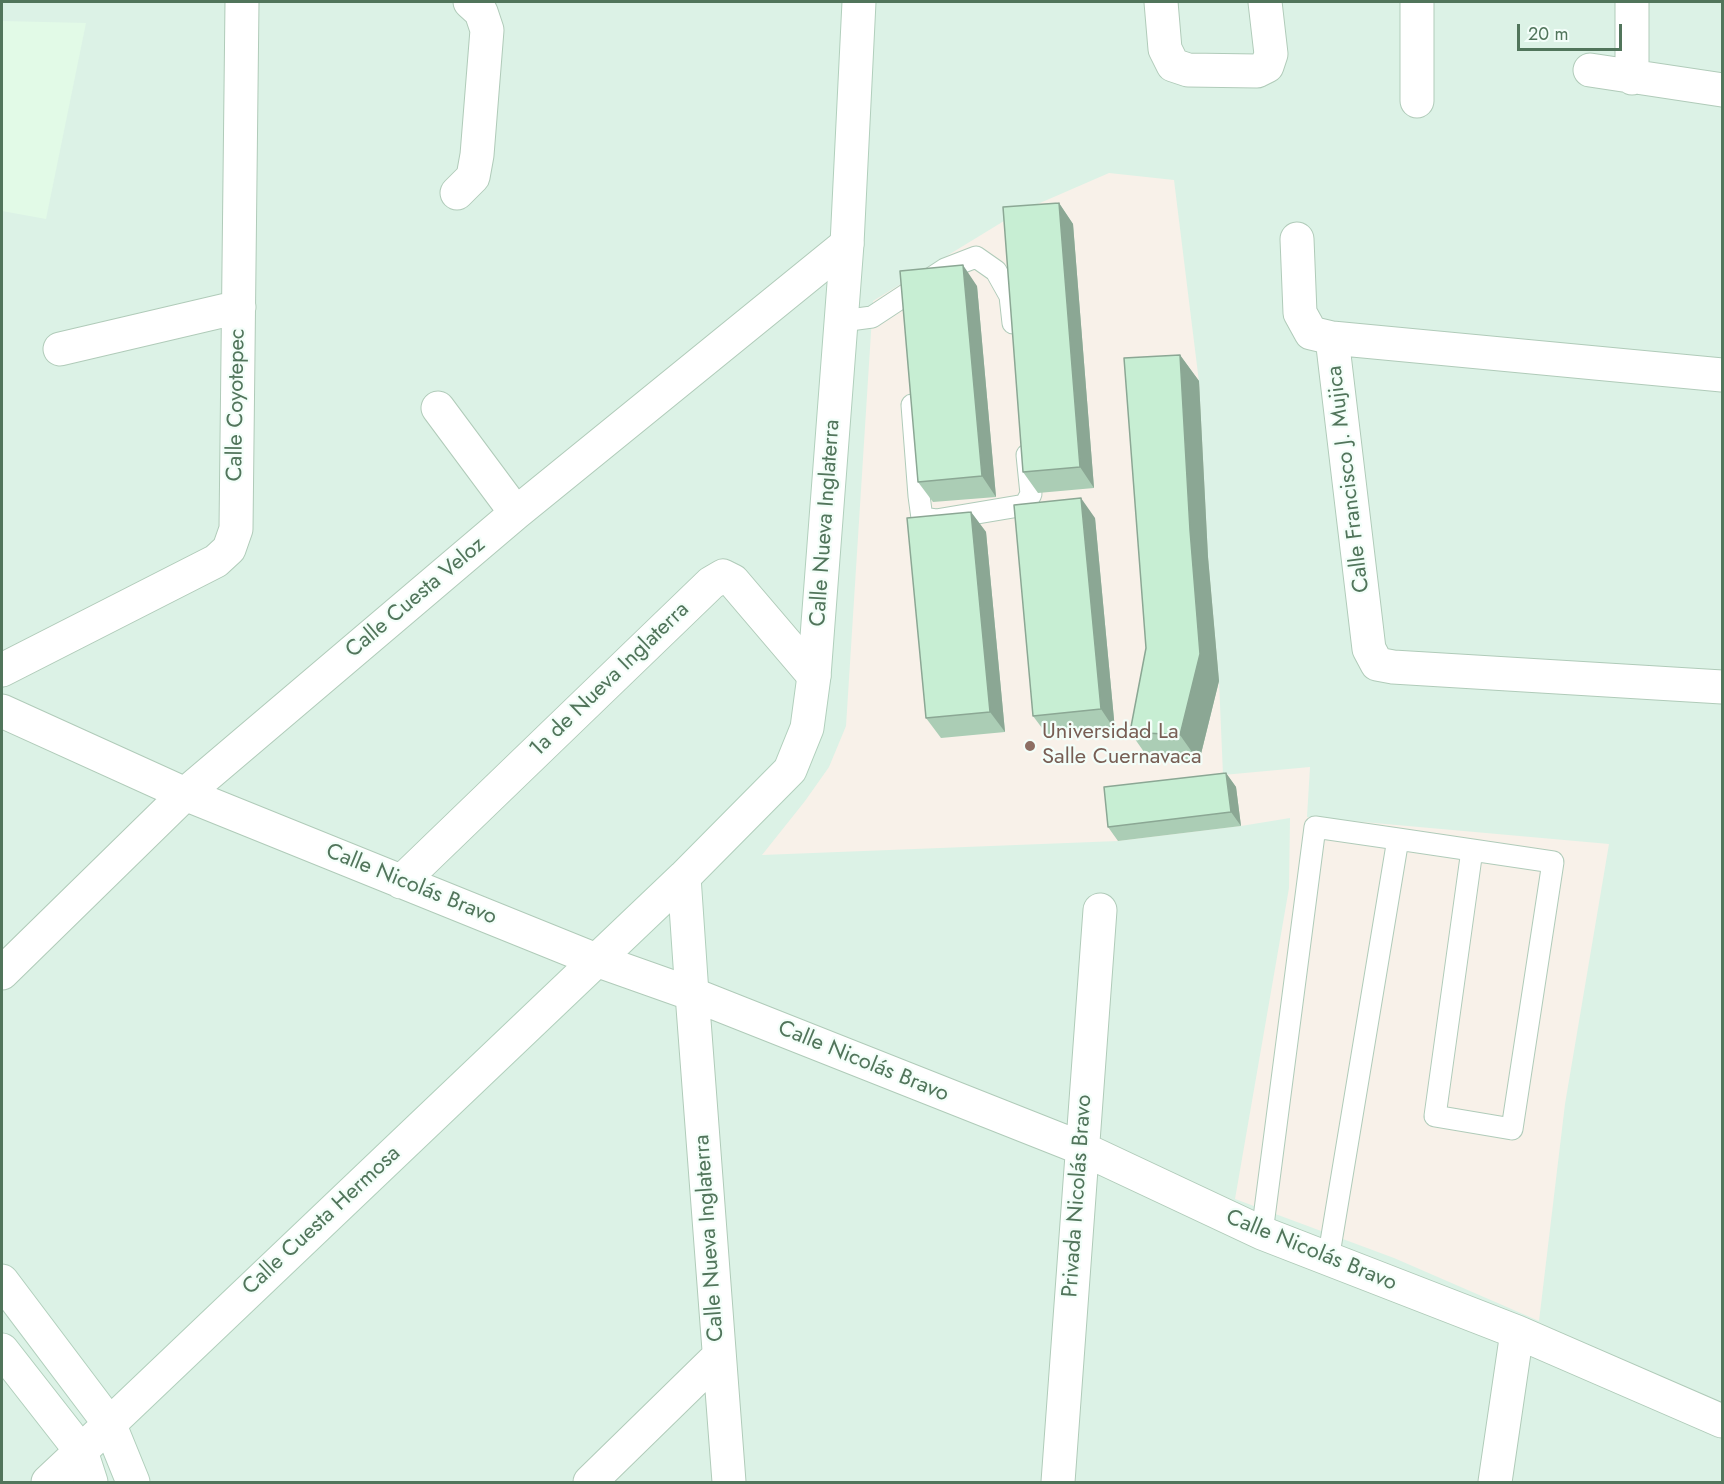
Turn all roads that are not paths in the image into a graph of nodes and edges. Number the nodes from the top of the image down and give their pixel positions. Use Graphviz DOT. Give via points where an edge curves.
graph roads {
  1 [pos="242,2"];
  2 [pos="470,2"];
  3 [pos="859,2"];
  4 [pos="1161,2"];
  5 [pos="1265,2"];
  6 [pos="1417,2"];
  7 [pos="1632,2"];
  8 [pos="1590,70"];
  9 [pos="1632,78"];
  10 [pos="1722,90"];
  11 [pos="1416,101"];
  12 [pos="457,193"];
  13 [pos="1297,238"];
  14 [pos="847,244"];
  15 [pos="904,297"];
  16 [pos="238,307"];
  17 [pos="905,320"];
  18 [pos="842,321"];
  19 [pos="1332,338"];
  20 [pos="1015,343"];
  21 [pos="60,349"];
  22 [pos="1722,375"];
  23 [pos="911,391"];
  24 [pos="438,408"];
  25 [pos="1025,436"];
  26 [pos="516,513"];
  27 [pos="2,670"];
  28 [pos="814,676"];
  29 [pos="1722,687"];
  30 [pos="2,711"];
  31 [pos="185,794"];
  32 [pos="1398,838"];
  33 [pos="1472,850"];
  34 [pos="684,877"];
  35 [pos="401,882"];
  36 [pos="1100,910"];
  37 [pos="596,960"];
  38 [pos="2,973"];
  39 [pos="692,994"];
  40 [pos="1081,1148"];
  41 [pos="1262,1233"];
  42 [pos="1328,1260"];
  43 [pos="2,1281"];
  44 [pos="1516,1332"];
  45 [pos="2,1350"];
  46 [pos="719,1356"];
  47 [pos="1722,1421"];
  48 [pos="109,1423"];
  49 [pos="81,1450"];
  50 [pos="48,1482"];
  51 [pos="91,1482"];
  52 [pos="133,1482"];
  53 [pos="590,1482"];
  54 [pos="729,1482"];
  55 [pos="1058,1482"];
  56 [pos="1495,1482"];
  1 -- 16 [label="street, Calle Coyotepec"];
  2 -- 12 [label="street" via="481,12 487,30 473,177"];
  3 -- 14 [label="street, Calle Nueva Inglaterra"];
  4 -- 5 [label="street" via="1165,49 1173,65 1188,70 1257,70 1267,66 1271,54"];
  6 -- 11 [label="street"];
  7 -- 9 [label="street"];
  8 -- 9 [label="street"];
  9 -- 10 [label="street"];
  13 -- 19 [label="street" via="1300,313 1311,333"];
  14 -- 18 [label="street, Calle Nueva Inglaterra"];
  14 -- 26 [label="street, Calle Cuesta Veloz"];
  15 -- 17 [label="lane"];
  15 -- 18 [label="lane" via="872,317"];
  15 -- 20 [label="lane" via="945,269 976,257 996,271 1010,296"];
  16 -- 21 [label="street"];
  16 -- 27 [label="street, Calle Coyotepec" via="236,529 230,549 216,561"];
  18 -- 28 [label="street, Calle Nueva Inglaterra"];
  19 -- 22 [label="street, Calle Francisco J. Mujica"];
  19 -- 29 [label="street, Calle Francisco J. Mujica" via="1370,650 1377,664"];
  23 -- 25 [label="lane" via="922,518 936,520 1025,505 1031,494"];
  24 -- 26 [label="street"];
  26 -- 31 [label="street, Calle Cuesta Veloz"];
  28 -- 34 [label="street, Calle Nueva Inglaterra" via="807,729 790,770"];
  28 -- 35 [label="street, 1a de Nueva Inglaterra" via="733,581 723,576 702,591"];
  30 -- 31 [label="street, Calle Nicolás Bravo"];
  31 -- 35 [label="street, Calle Nicolás Bravo"];
  31 -- 38 [label="street, Calle Cuesta Veloz"];
  32 -- 33 [label="lane"];
  32 -- 41 [label="lane" via="1315,827"];
  32 -- 42 [label="lane"];
  33 -- 33 [label="lane" via="1435,1116 1512,1129 1553,862"];
  34 -- 37 [label="street, Calle Nueva Inglaterra"];
  34 -- 39 [label="street, Calle Nueva Inglaterra"];
  35 -- 37 [label="street, Calle Nicolás Bravo"];
  36 -- 40 [label="street, Privada Nicolás Bravo"];
  37 -- 39 [label="street, Calle Nicolás Bravo"];
  37 -- 48 [label="street, Calle Cuesta Hermosa"];
  39 -- 40 [label="street, Calle Nicolás Bravo"];
  39 -- 46 [label="street, Calle Nueva Inglaterra"];
  40 -- 41 [label="street, Calle Nicolás Bravo"];
  40 -- 55 [label="street, Privada Nicolás Bravo"];
  41 -- 42 [label="street, Calle Nicolás Bravo"];
  42 -- 44 [label="street, Calle Nicolás Bravo"];
  43 -- 48 [label="street"];
  44 -- 47 [label="street, Calle Nicolás Bravo"];
  44 -- 56 [label="street"];
  45 -- 49 [label="street"];
  46 -- 53 [label="street"];
  46 -- 54 [label="street, Calle Nueva Inglaterra"];
  48 -- 49 [label="street, Calle Cuesta Hermosa"];
  48 -- 52 [label="street"];
  49 -- 50 [label="street, Calle Cuesta Hermosa"];
  49 -- 51 [label="street"];
}
